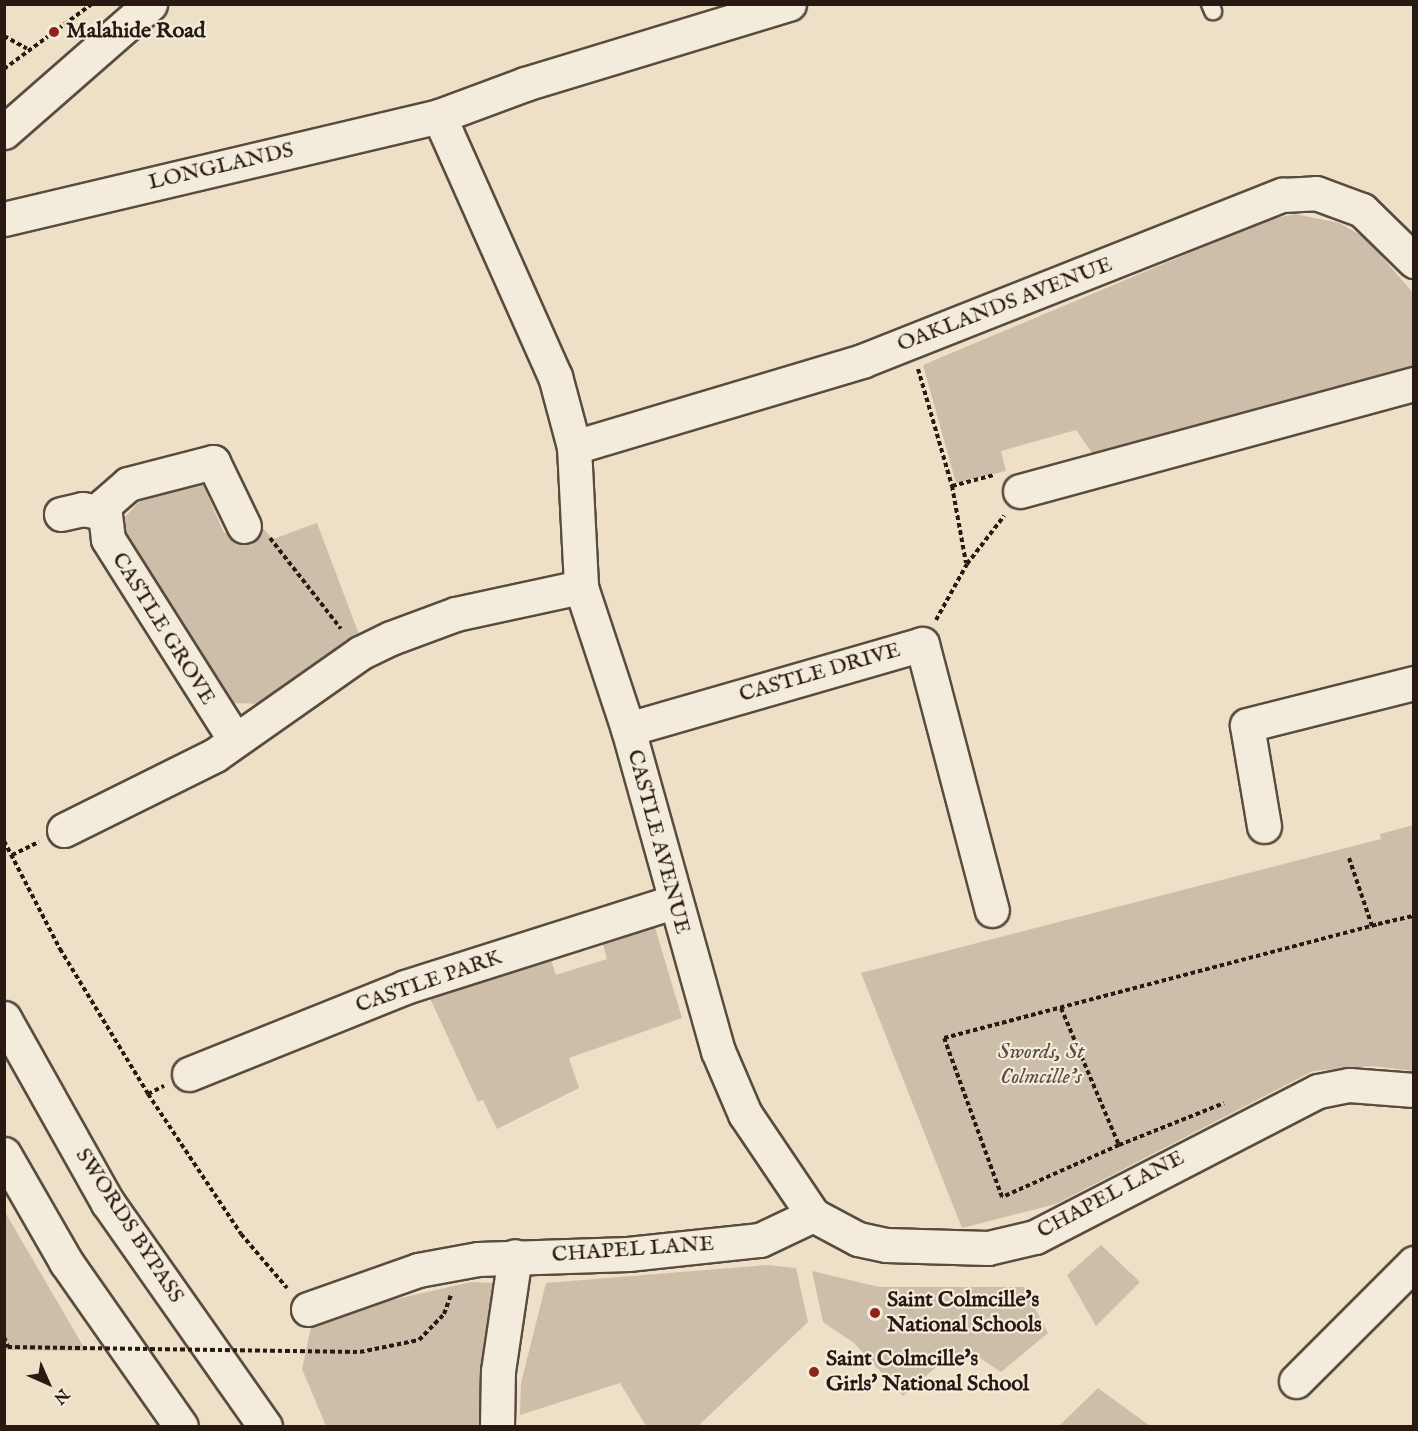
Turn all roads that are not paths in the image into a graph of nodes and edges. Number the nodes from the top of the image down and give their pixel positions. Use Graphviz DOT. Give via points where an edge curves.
graph roads {
  1 [pos="150,4"];
  2 [pos="789,4"];
  3 [pos="439,116"];
  4 [pos="4,132"];
  5 [pos="4,219"];
  6 [pos="1413,261"];
  7 [pos="1413,384"];
  8 [pos="574,447"];
  9 [pos="1020,491"];
  10 [pos="105,513"];
  11 [pos="61,514"];
  12 [pos="244,526"];
  13 [pos="581,587"];
  14 [pos="1413,682"];
  15 [pos="628,729"];
  16 [pos="235,740"];
  17 [pos="1264,826"];
  18 [pos="64,830"];
  19 [pos="673,902"];
  20 [pos="992,910"];
  21 [pos="4,1018"];
  22 [pos="189,1074"];
  23 [pos="1413,1090"];
  24 [pos="4,1154"];
  25 [pos="813,1215"];
  26 [pos="515,1256"];
  27 [pos="1413,1263"];
  28 [pos="308,1309"];
  29 [pos="1296,1381"];
  30 [pos="181,1426"];
  31 [pos="265,1426"];
  32 [pos="497,1426"];
  1 -- 4 [label="street"];
  2 -- 3 [label="street, LONGLANDS" via="525,84"];
  3 -- 5 [label="street, LONGLANDS"];
  3 -- 8 [label="street" via="531,315 555,376"];
  6 -- 8 [label="street, OAKLANDS AVENUE" via="1362,210 1316,193 1282,195 911,342"];
  7 -- 9 [label="street"];
  8 -- 13 [label="street, CASTLE AVENUE"];
  10 -- 11 [label="street" via="82,509"];
  10 -- 12 [label="street" via="104,506 128,484 213,462"];
  10 -- 16 [label="street, CASTLE GROVE" via="108,539"];
  13 -- 15 [label="street, CASTLE AVENUE"];
  13 -- 16 [label="street" via="456,614 360,653"];
  14 -- 17 [label="street" via="1247,725"];
  15 -- 19 [label="street, CASTLE AVENUE"];
  15 -- 20 [label="street, CASTLE DRIVE" via="922,644"];
  16 -- 18 [label="street"];
  19 -- 22 [label="street, CASTLE PARK" via="405,987"];
  19 -- 25 [label="street, CASTLE AVENUE" via="718,1051 741,1103"];
  21 -- 31 [label="street, SWORDS BYPASS" via="108,1203"];
  23 -- 25 [label="street, CHAPEL LANE" via="1359,1085 1318,1091 1035,1237 988,1248 886,1245 858,1239"];
  24 -- 30 [label="street" via="66,1262"];
  25 -- 26 [label="street, CHAPEL LANE" via="760,1240 628,1254"];
  26 -- 28 [label="street, CHAPEL LANE" via="450,1265"];
  26 -- 32 [label="street" via="498,1371"];
  27 -- 29 [label="street"];
}
